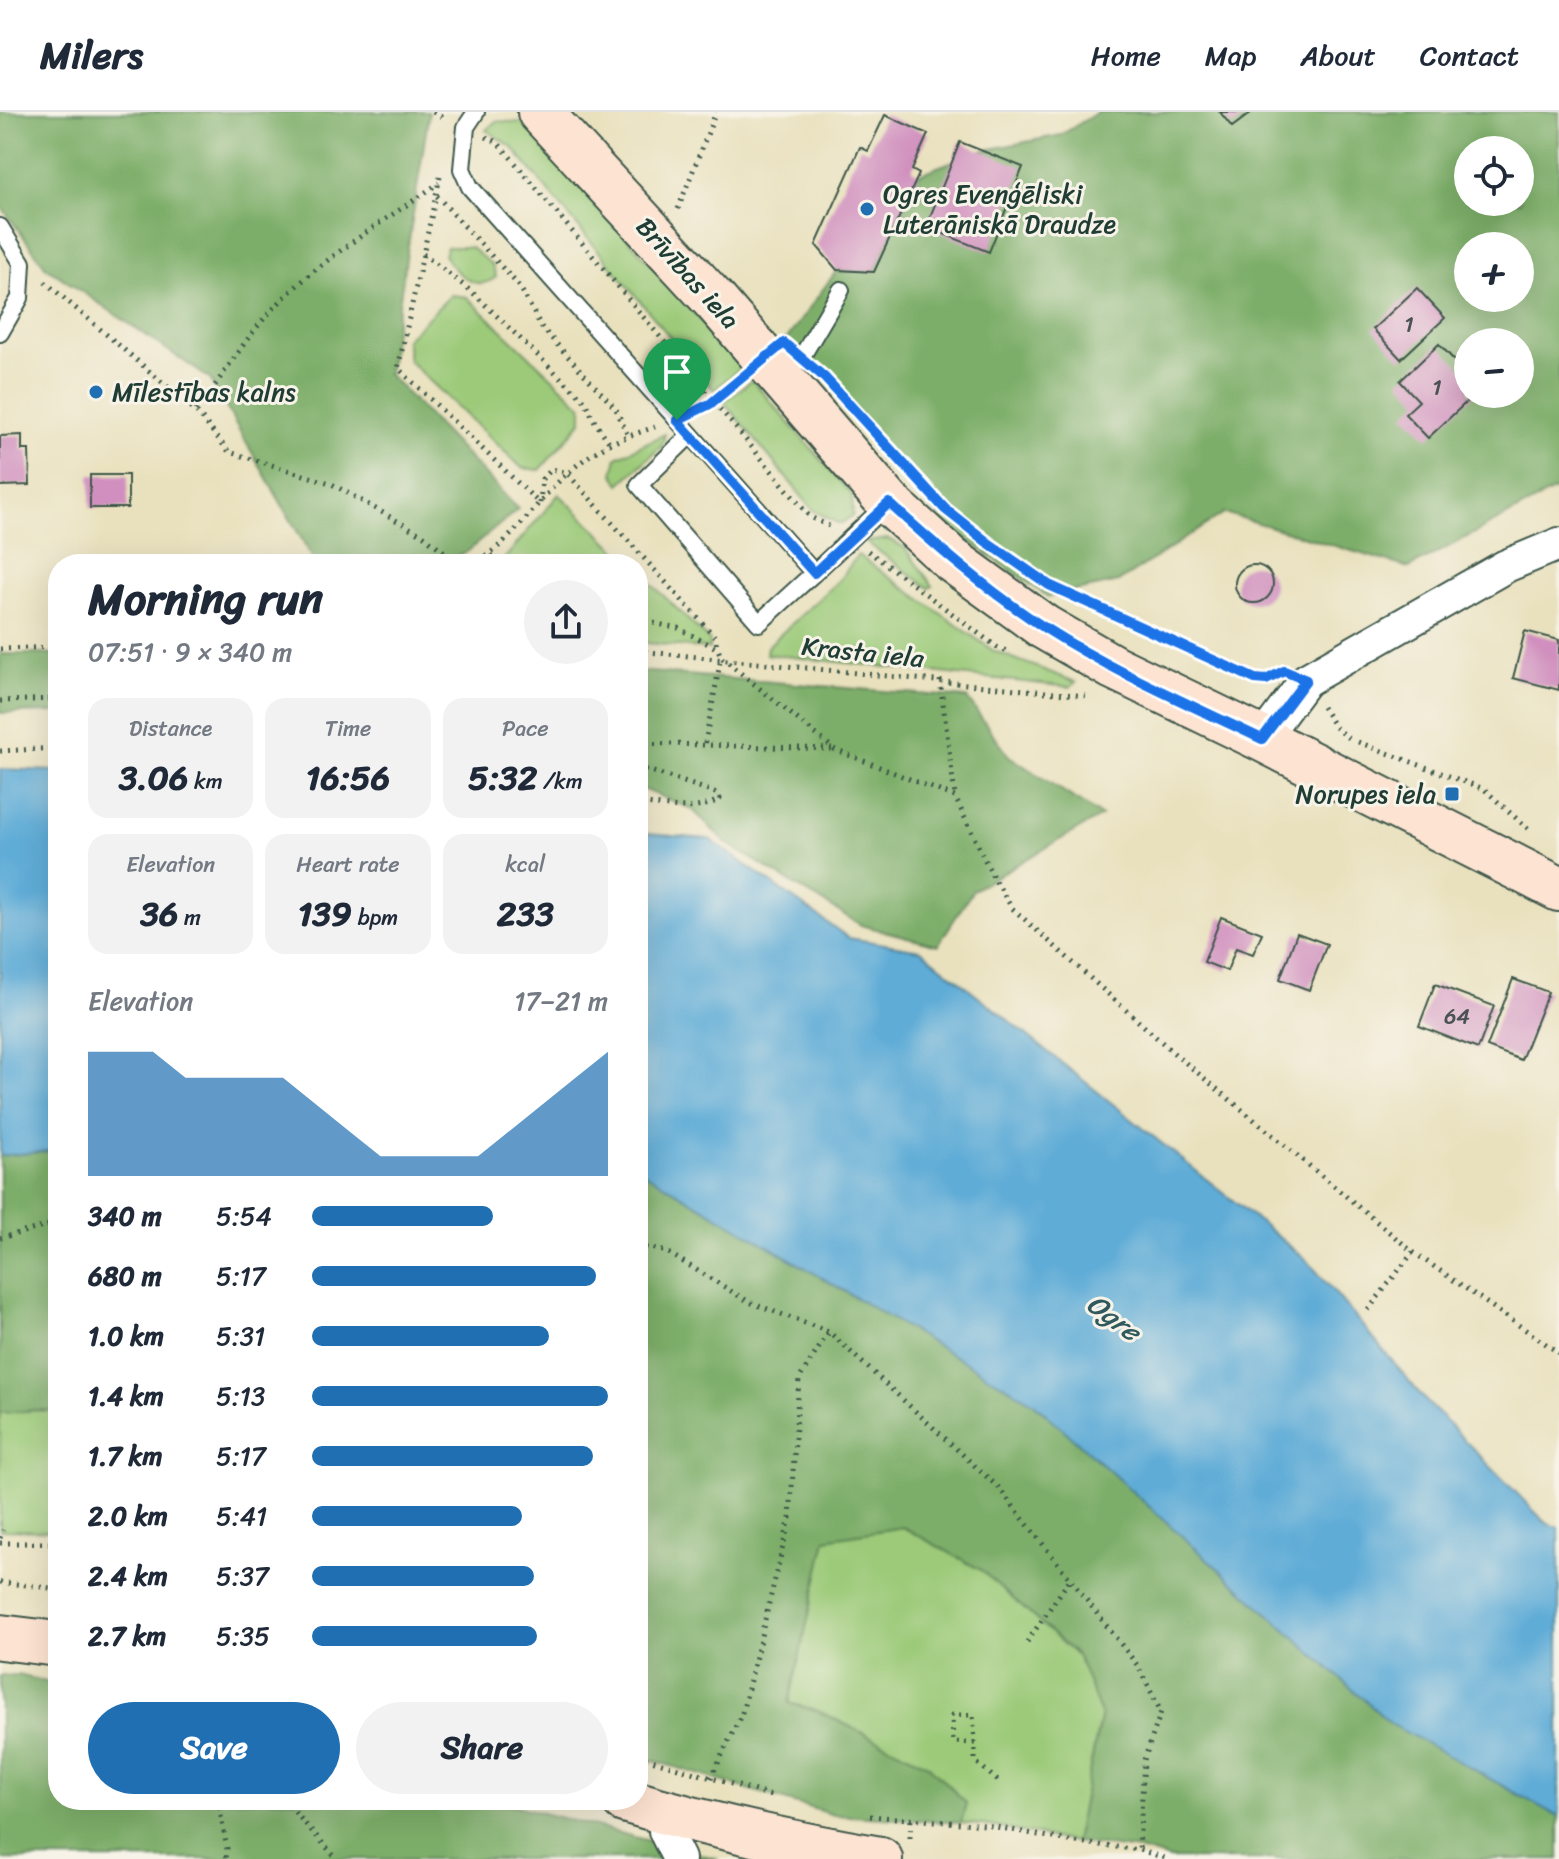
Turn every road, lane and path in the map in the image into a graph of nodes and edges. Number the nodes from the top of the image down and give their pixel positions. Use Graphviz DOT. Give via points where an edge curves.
graph roads {
  1 [pos="433,112"];
  2 [pos="476,112"];
  3 [pos="540,112"];
  4 [pos="716,112"];
  5 [pos="466,127"];
  6 [pos="442,168"];
  7 [pos="439,183"];
  8 [pos="436,195"];
  9 [pos="676,214"];
  10 [pos="0,227"];
  11 [pos="423,254"];
  12 [pos="22,263"];
  13 [pos="841,290"];
  14 [pos="0,333"];
  15 [pos="772,368"];
  16 [pos="714,400"];
  17 [pos="196,411"];
  18 [pos="677,420"];
  19 [pos="690,435"];
  20 [pos="628,436"];
  21 [pos="609,442"];
  22 [pos="567,473"];
  23 [pos="889,503"];
  24 [pos="540,504"];
  25 [pos="1559,544"];
  26 [pos="447,554"];
  27 [pos="492,554"];
  28 [pos="640,554"];
  29 [pos="648,563"];
  30 [pos="814,573"];
  31 [pos="1063,592"];
  32 [pos="648,622"];
  33 [pos="48,647"];
  34 [pos="0,649"];
  35 [pos="718,649"];
  36 [pos="648,652"];
  37 [pos="721,657"];
  38 [pos="940,680"];
  39 [pos="1306,680"];
  40 [pos="1083,696"];
  41 [pos="48,699"];
  42 [pos="0,701"];
  43 [pos="1262,739"];
  44 [pos="705,743"];
  45 [pos="648,744"];
  46 [pos="48,749"];
  47 [pos="834,749"];
  48 [pos="0,751"];
  49 [pos="648,770"];
  50 [pos="955,797"];
  51 [pos="648,804"];
  52 [pos="1529,830"];
  53 [pos="1559,889"];
  54 [pos="48,1226"];
  55 [pos="0,1238"];
  56 [pos="648,1247"];
  57 [pos="1413,1252"];
  58 [pos="1368,1310"];
  59 [pos="829,1332"];
  60 [pos="1559,1353"];
  61 [pos="3,1530"];
  62 [pos="0,1540"];
  63 [pos="48,1542"];
  64 [pos="1070,1579"];
  65 [pos="0,1582"];
  66 [pos="48,1588"];
  67 [pos="0,1637"];
  68 [pos="1027,1642"];
  69 [pos="48,1643"];
  70 [pos="975,1743"];
  71 [pos="648,1759"];
  72 [pos="711,1778"];
  73 [pos="1000,1783"];
  74 [pos="779,1798"];
  75 [pos="648,1807"];
  76 [pos="220,1810"];
  77 [pos="293,1810"];
  78 [pos="665,1812"];
  79 [pos="865,1816"];
  80 [pos="1139,1850"];
  81 [pos="226,1859"];
  82 [pos="337,1859"];
  83 [pos="679,1859"];
  84 [pos="880,1859"];
  85 [pos="1169,1859"];
  1 -- 5 [label="path"];
  2 -- 5 [label="lane"];
  3 -- 15 [label="main road, Brīvības iela"];
  4 -- 9 [label="path"];
  5 -- 16 [label="path" via="497,142"];
  5 -- 18 [label="lane" via="462,169 470,187"];
  6 -- 7 [label="path"];
  7 -- 8 [label="path"];
  7 -- 17 [label="path" via="315,271 275,307"];
  8 -- 11 [label="path"];
  8 -- 20 [label="path" via="520,287 542,328 616,409"];
  10 -- 12 [label="lane"];
  11 -- 21 [label="path" via="471,291 585,401"];
  11 -- 24 [label="path" via="398,368"];
  12 -- 14 [label="lane" via="20,298"];
  12 -- 17 [label="path"];
  13 -- 15 [label="lane" via="801,358"];
  15 -- 16 [label="path"];
  15 -- 23 [label="main road, Brīvības iela"];
  16 -- 18 [label="path"];
  17 -- 26 [label="path" via="229,452 330,483"];
  18 -- 19 [label="lane"];
  18 -- 20 [label="path"];
  19 -- 30 [label="lane"];
  19 -- 30 [label="lane" via="639,485 759,623"];
  20 -- 21 [label="path"];
  21 -- 22 [label="path"];
  22 -- 24 [label="path"];
  22 -- 24 [label="path" via="552,469 542,479"];
  22 -- 28 [label="path"];
  23 -- 30 [label="lane"];
  23 -- 43 [label="main road, Brīvības iela" via="952,560 1044,627 1113,667"];
  24 -- 27 [label="path"];
  25 -- 39 [label="street" via="1506,566"];
  29 -- 35 [label="path" via="716,638"];
  31 -- 39 [label="path" via="1255,679 1284,671"];
  32 -- 35 [label="path" via="678,628"];
  33 -- 34 [label="path"];
  35 -- 37 [label="path"];
  36 -- 37 [label="path, Krasta iela"];
  37 -- 38 [label="path, Krasta iela"];
  37 -- 44 [label="path"];
  37 -- 47 [label="path"];
  38 -- 40 [label="path, Krasta iela"];
  38 -- 50 [label="path"];
  39 -- 43 [label="street"];
  39 -- 52 [label="path" via="1335,727 1352,740 1484,789"];
  41 -- 42 [label="path"];
  43 -- 53 [label="main road, Brīvības iela"];
  44 -- 45 [label="path"];
  44 -- 47 [label="path"];
  46 -- 48 [label="path"];
  47 -- 50 [label="path"];
  49 -- 51 [label="path" via="720,799 692,809"];
  50 -- 57 [label="path" via="1012,908 1175,1054"];
  54 -- 55 [label="path"];
  56 -- 59 [label="path" via="667,1252 749,1302"];
  57 -- 58 [label="path"];
  57 -- 60 [label="path"];
  59 -- 64 [label="path" via="999,1488"];
  59 -- 72 [label="path" via="799,1379 790,1518 742,1713"];
  61 -- 62 [label="path"];
  62 -- 63 [label="path"];
  64 -- 68 [label="path"];
  64 -- 80 [label="path" via="1138,1666 1161,1712 1144,1760"];
  65 -- 66 [label="path"];
  67 -- 69 [label="main road"];
  70 -- 70 [label="path" via="953,1742 952,1715 973,1715"];
  70 -- 73 [label="path" via="975,1761"];
  71 -- 72 [label="path"];
  72 -- 74 [label="path"];
  75 -- 78 [label="main road"];
  76 -- 81 [label="path"];
  77 -- 82 [label="path"];
  78 -- 83 [label="street" via="665,1831"];
  78 -- 84 [label="main road" via="772,1840"];
  79 -- 80 [label="path" via="986,1825"];
  80 -- 85 [label="path"];
}
